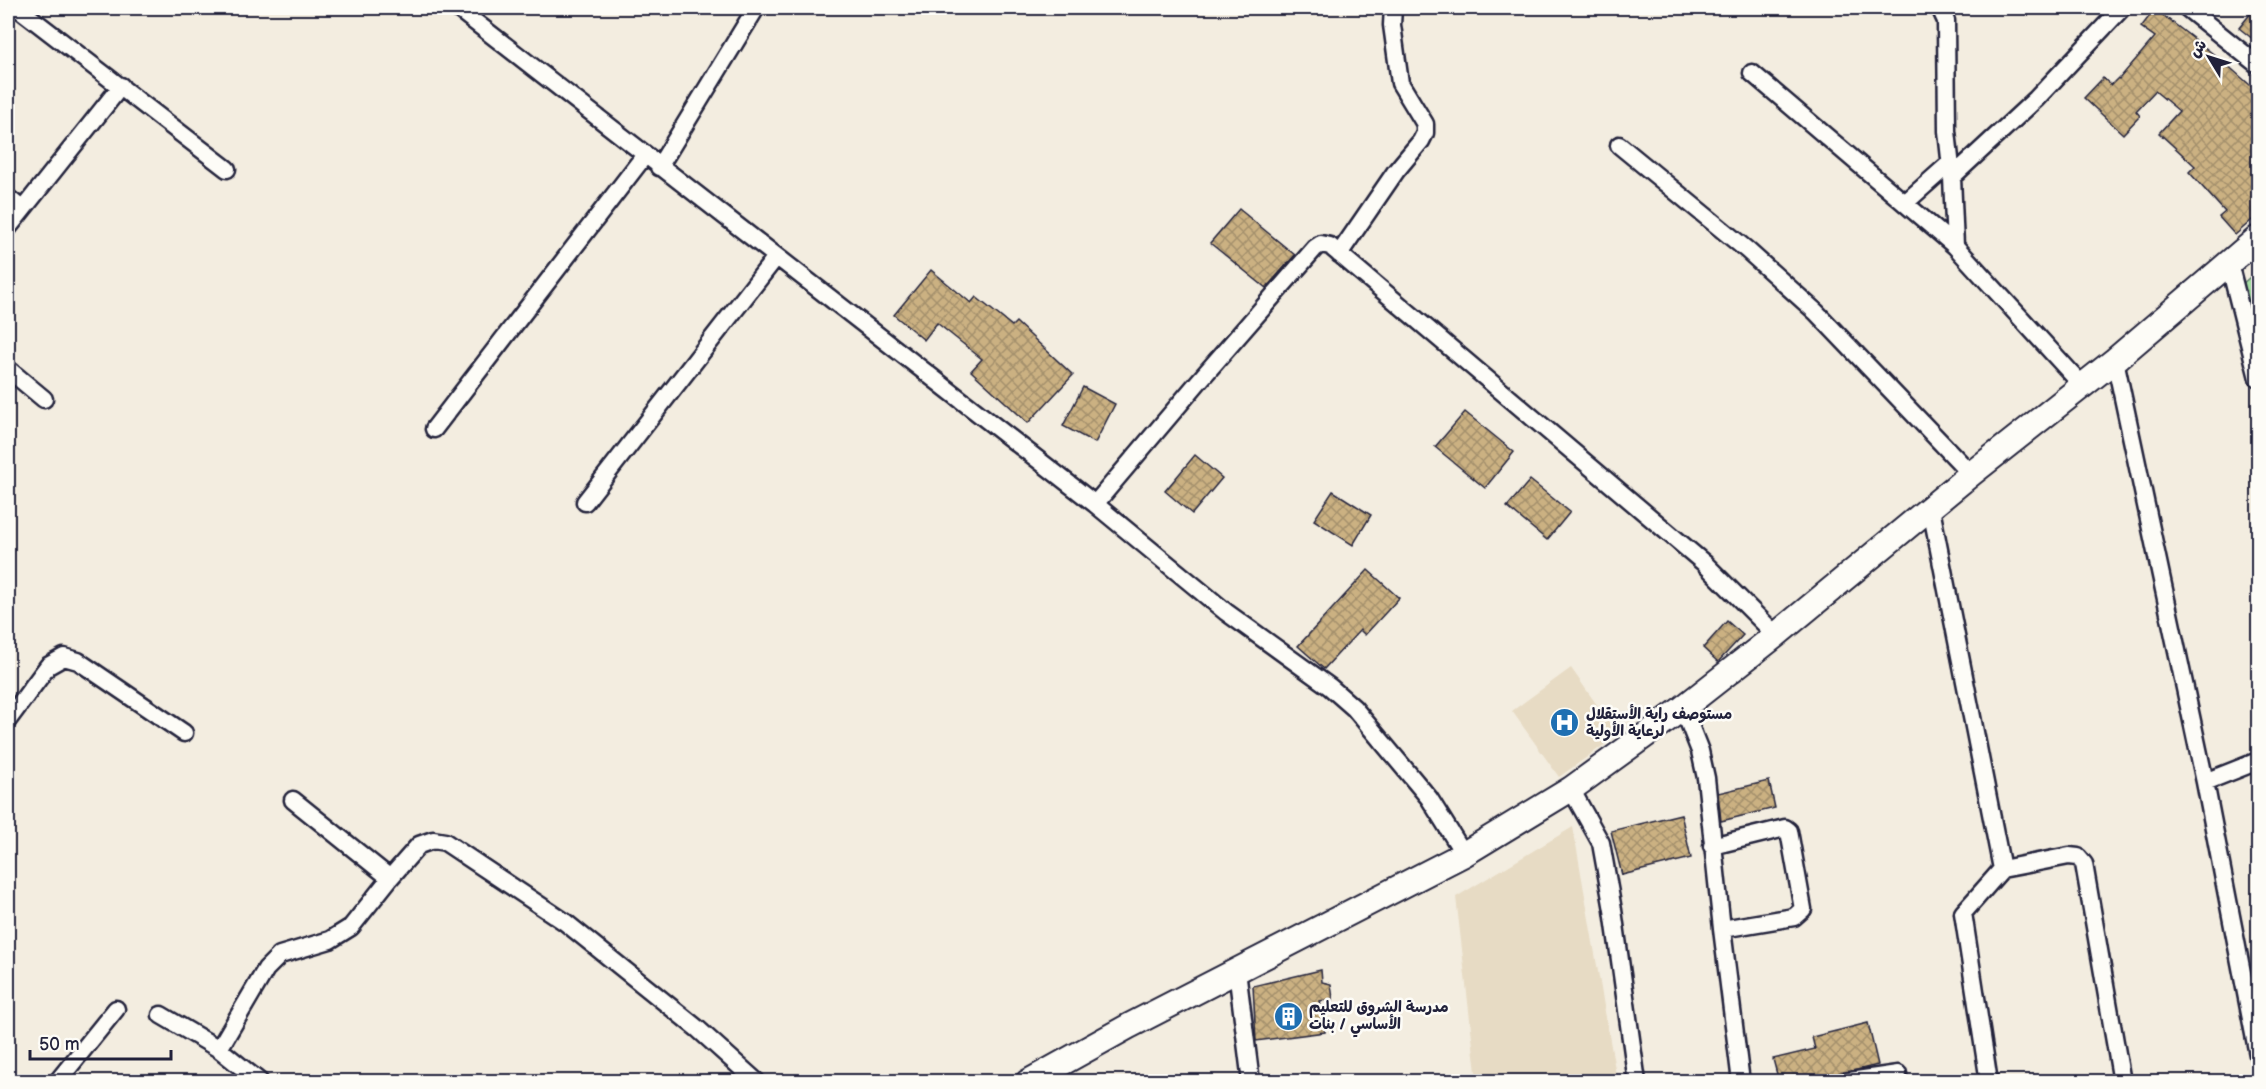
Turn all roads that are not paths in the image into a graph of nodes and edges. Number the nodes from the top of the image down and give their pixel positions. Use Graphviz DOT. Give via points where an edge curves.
graph roads {
  1 [pos="18,8"];
  2 [pos="457,8"];
  3 [pos="756,8"];
  4 [pos="1393,8"];
  5 [pos="1940,8"];
  6 [pos="2122,8"];
  7 [pos="2197,10"];
  8 [pos="2259,65"];
  9 [pos="1752,73"];
  10 [pos="121,87"];
  11 [pos="1618,145"];
  12 [pos="645,155"];
  13 [pos="659,167"];
  14 [pos="226,169"];
  15 [pos="1951,170"];
  16 [pos="8,198"];
  17 [pos="1905,203"];
  18 [pos="22,210"];
  19 [pos="8,228"];
  20 [pos="2259,238"];
  21 [pos="1954,246"];
  22 [pos="1339,254"];
  23 [pos="776,257"];
  24 [pos="2229,263"];
  25 [pos="2115,360"];
  26 [pos="8,369"];
  27 [pos="2259,378"];
  28 [pos="2082,385"];
  29 [pos="44,399"];
  30 [pos="434,429"];
  31 [pos="1971,474"];
  32 [pos="585,502"];
  33 [pos="1095,504"];
  34 [pos="1931,509"];
  35 [pos="1776,635"];
  36 [pos="1683,708"];
  37 [pos="8,720"];
  38 [pos="184,733"];
  39 [pos="2259,761"];
  40 [pos="2205,782"];
  41 [pos="1571,789"];
  42 [pos="293,800"];
  43 [pos="1712,846"];
  44 [pos="1464,854"];
  45 [pos="2002,869"];
  46 [pos="390,878"];
  47 [pos="1722,929"];
  48 [pos="1237,971"];
  49 [pos="116,1009"];
  50 [pos="161,1015"];
  51 [pos="219,1049"];
  52 [pos="2259,1055"];
  53 [pos="1898,1074"];
  54 [pos="57,1082"];
  55 [pos="260,1082"];
  56 [pos="757,1082"];
  57 [pos="1028,1082"];
  58 [pos="1251,1082"];
  59 [pos="1637,1082"];
  60 [pos="1741,1082"];
  61 [pos="1843,1082"];
  62 [pos="1989,1082"];
  63 [pos="2122,1082"];
  1 -- 10 [label="street"];
  2 -- 12 [label="street"];
  3 -- 13 [label="street"];
  4 -- 22 [label="street" via="1400,83 1425,124 1425,133"];
  5 -- 15 [label="street" via="1946,21"];
  6 -- 15 [label="street" via="2036,99"];
  7 -- 8 [label="street"];
  9 -- 17 [label="street"];
  10 -- 14 [label="street"];
  10 -- 18 [label="street"];
  11 -- 31 [label="street" via="1816,312"];
  12 -- 13 [label="street"];
  12 -- 30 [label="street"];
  13 -- 23 [label="street"];
  15 -- 17 [label="street"];
  15 -- 21 [label="street"];
  16 -- 18 [label="street"];
  17 -- 21 [label="street"];
  18 -- 19 [label="street"];
  20 -- 24 [label="main road"];
  21 -- 28 [label="street"];
  22 -- 33 [label="street" via="1330,246 1321,244 1316,248"];
  22 -- 35 [label="street" via="1704,563"];
  23 -- 32 [label="street"];
  23 -- 33 [label="street"];
  24 -- 25 [label="main road"];
  24 -- 27 [label="street"];
  25 -- 28 [label="main road"];
  25 -- 40 [label="street"];
  26 -- 29 [label="street"];
  28 -- 31 [label="main road"];
  31 -- 34 [label="main road"];
  33 -- 44 [label="street" via="1226,612 1354,708 1429,798"];
  34 -- 35 [label="main road"];
  34 -- 45 [label="street"];
  35 -- 36 [label="main road"];
  36 -- 41 [label="main road"];
  36 -- 43 [label="street" via="1706,778"];
  37 -- 38 [label="street" via="48,666 64,657 78,661"];
  39 -- 40 [label="street"];
  40 -- 52 [label="street"];
  41 -- 44 [label="main road"];
  41 -- 59 [label="street" via="1601,843"];
  42 -- 46 [label="street"];
  43 -- 47 [label="street"];
  43 -- 47 [label="street" via="1785,828 1789,831 1803,909 1794,917"];
  44 -- 48 [label="main road"];
  45 -- 62 [label="street" via="1963,913"];
  45 -- 63 [label="street" via="2069,856 2078,857 2084,864"];
  46 -- 51 [label="street" via="351,927 330,940 280,955 266,969"];
  46 -- 56 [label="street" via="419,845 433,840 445,842 565,922"];
  47 -- 60 [label="street"];
  48 -- 57 [label="main road"];
  48 -- 58 [label="street"];
  49 -- 54 [label="street"];
  50 -- 51 [label="street"];
  51 -- 55 [label="street"];
  53 -- 61 [label="street"];
}
